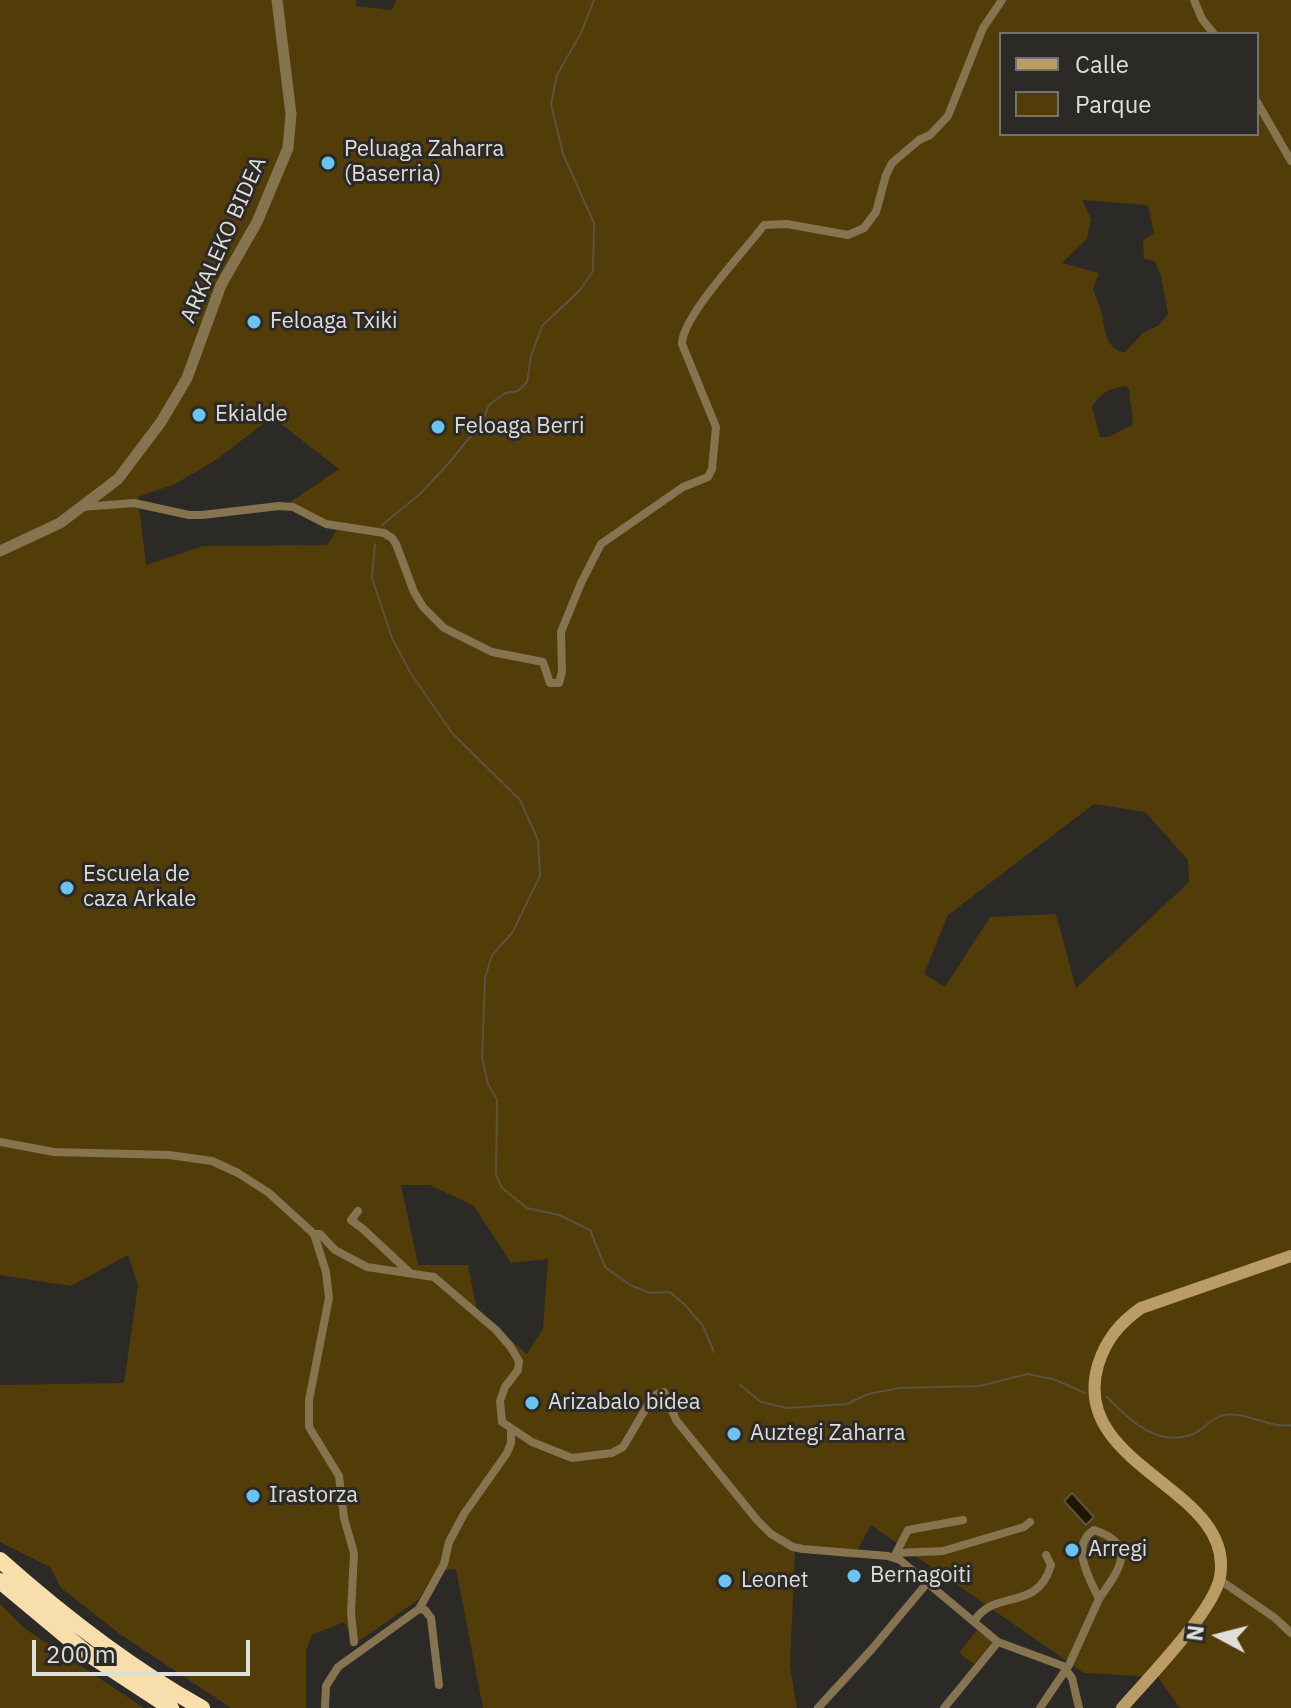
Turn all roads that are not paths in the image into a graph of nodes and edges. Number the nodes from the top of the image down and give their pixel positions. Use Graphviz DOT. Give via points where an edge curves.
graph roads {
  1 [pos="277,0"];
  2 [pos="1002,0"];
  3 [pos="1192,0"];
  4 [pos="1212,32"];
  5 [pos="1259,105"];
  6 [pos="1291,161"];
  7 [pos="82,507"];
  8 [pos="0,551"];
  9 [pos="0,1142"];
  10 [pos="358,1211"];
  11 [pos="314,1234"];
  12 [pos="1287,1258"];
  13 [pos="409,1273"];
  14 [pos="511,1431"];
  15 [pos="963,1520"];
  16 [pos="1030,1522"];
  17 [pos="896,1555"];
  18 [pos="1046,1555"];
  19 [pos="0,1560"];
  20 [pos="1220,1580"];
  21 [pos="0,1581"];
  22 [pos="928,1582"];
  23 [pos="1099,1599"];
  24 [pos="419,1609"];
  25 [pos="975,1620"];
  26 [pos="1291,1633"];
  27 [pos="354,1642"];
  28 [pos="998,1642"];
  29 [pos="1066,1670"];
  30 [pos="439,1685"];
  31 [pos="1076,1706"];
  32 [pos="171,1708"];
  33 [pos="202,1708"];
  34 [pos="325,1708"];
  35 [pos="818,1708"];
  36 [pos="944,1708"];
  37 [pos="1040,1708"];
  38 [pos="1122,1708"];
  1 -- 7 [label="street, ARKALEKO BIDEA" via="291,114 288,148 257,222 221,285 178,395 135,460"];
  2 -- 7 [label="street" via="983,28 948,116 892,163 876,212 864,228 848,235 764,225 710,290 682,344 716,427 712,469 708,477 683,487 601,544 564,624 559,683 550,683 543,662 492,652 444,628 414,592 392,538 326,524 293,507 202,515 134,503"];
  3 -- 4 [label="street"];
  5 -- 6 [label="street"];
  7 -- 8 [label="street, ARKALEKO BIDEA"];
  9 -- 11 [label="street" via="54,1152 212,1161 269,1193"];
  10 -- 13 [label="street" via="351,1220"];
  11 -- 13 [label="street" via="367,1267"];
  11 -- 27 [label="street" via="329,1298 309,1400 309,1427 339,1476 354,1553"];
  12 -- 20 [label="main road" via="1141,1308 1114,1332 1097,1370 1096,1400 1109,1433 1209,1527 1221,1554"];
  13 -- 14 [label="street" via="434,1277 496,1330 518,1358 519,1367 505,1387 499,1409"];
  14 -- 17 [label="street" via="572,1458 612,1453 623,1447 649,1403 664,1392 676,1420 771,1534 803,1549"];
  14 -- 24 [label="street" via="507,1453 464,1514"];
  15 -- 17 [label="street" via="908,1530"];
  16 -- 17 [label="street" via="943,1551"];
  17 -- 22 [label="street"];
  18 -- 25 [label="street" via="1051,1565 1039,1589 987,1607"];
  19 -- 33 [label="highway" via="58,1612"];
  20 -- 26 [label="street"];
  20 -- 38 [label="main road" via="1201,1615"];
  21 -- 32 [label="highway" via="84,1651"];
  22 -- 25 [label="street"];
  22 -- 35 [label="street"];
  23 -- 23 [label="street" via="1118,1572 1121,1550 1114,1538 1094,1530 1087,1537 1083,1564"];
  23 -- 29 [label="street"];
  24 -- 30 [label="street" via="431,1618"];
  24 -- 34 [label="street" via="338,1667 326,1686"];
  25 -- 28 [label="street"];
  28 -- 29 [label="street"];
  28 -- 36 [label="street"];
  29 -- 31 [label="street"];
  29 -- 37 [label="street"];
}
